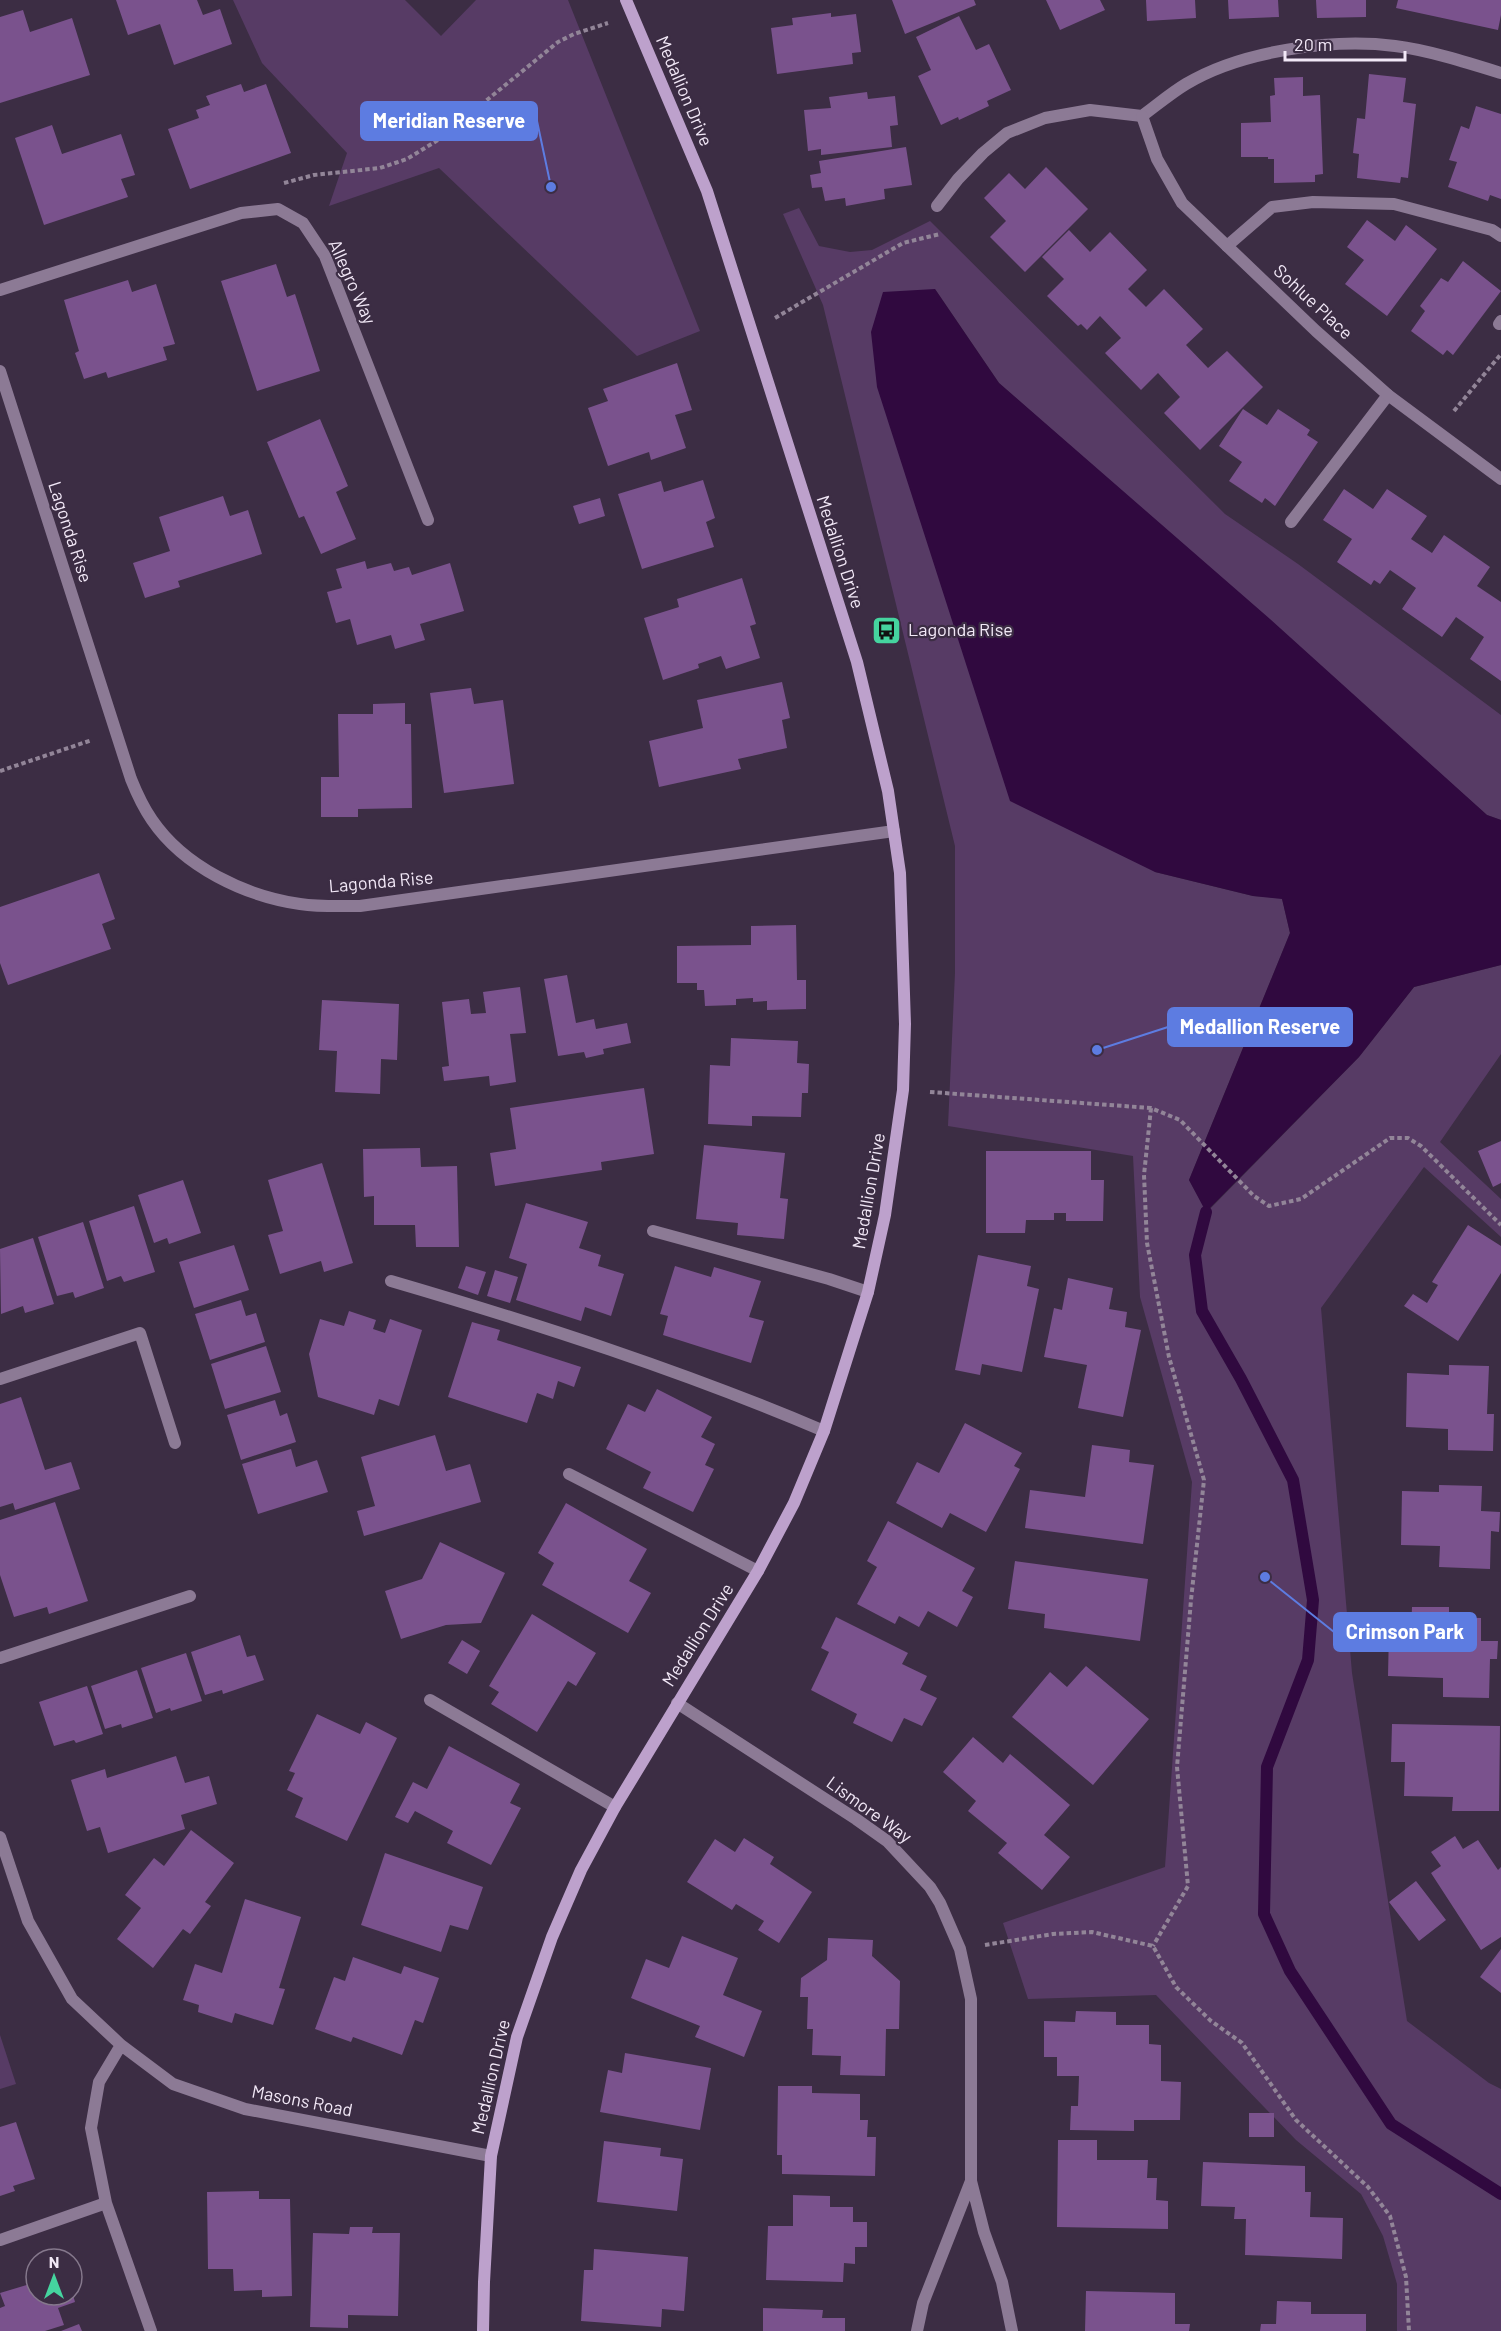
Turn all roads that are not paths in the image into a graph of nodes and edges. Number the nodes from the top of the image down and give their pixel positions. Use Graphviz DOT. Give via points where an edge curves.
graph roads {
  1 [pos="627,0"];
  2 [pos="1501,73"];
  3 [pos="1142,116"];
  4 [pos="937,206"];
  5 [pos="1501,236"];
  6 [pos="1227,246"];
  7 [pos="0,290"];
  8 [pos="0,371"];
  9 [pos="1388,395"];
  10 [pos="1501,478"];
  11 [pos="428,520"];
  12 [pos="1291,522"];
  13 [pos="894,831"];
  14 [pos="653,1232"];
  15 [pos="391,1281"];
  16 [pos="868,1292"];
  17 [pos="0,1379"];
  18 [pos="824,1431"];
  19 [pos="175,1443"];
  20 [pos="569,1474"];
  21 [pos="758,1571"];
  22 [pos="190,1596"];
  23 [pos="0,1658"];
  24 [pos="430,1700"];
  25 [pos="677,1703"];
  26 [pos="615,1807"];
  27 [pos="0,1837"];
  28 [pos="121,2045"];
  29 [pos="491,2156"];
  30 [pos="971,2181"];
  31 [pos="106,2203"];
  32 [pos="0,2240"];
  33 [pos="151,2331"];
  34 [pos="483,2331"];
  35 [pos="917,2331"];
  36 [pos="1012,2331"];
  1 -- 13 [label="street, Medallion Drive" via="707,191 857,662"];
  2 -- 3 [label="street" via="1395,46 1326,44 1220,68 1187,84"];
  3 -- 4 [label="street" via="1089,110 1045,118 1007,133 983,153"];
  3 -- 6 [label="street, Sohlue Place" via="1157,159 1182,203"];
  5 -- 6 [label="street" via="1492,230 1394,204 1313,202 1272,207"];
  6 -- 9 [label="street, Sohlue Place"];
  7 -- 11 [label="street, Allegro Way" via="241,213 278,209 303,224 325,256"];
  8 -- 13 [label="street, Lagonda Rise" via="141,802 153,822 190,860 241,887 300,904 360,906"];
  9 -- 10 [label="street, Sohlue Place"];
  9 -- 12 [label="street"];
  13 -- 16 [label="street, Medallion Drive" via="903,920 903,1090 885,1215"];
  14 -- 16 [label="street"];
  15 -- 18 [label="street" via="613,1349"];
  16 -- 18 [label="street, Medallion Drive"];
  17 -- 19 [label="street" via="140,1333"];
  18 -- 21 [label="street, Medallion Drive" via="794,1503"];
  20 -- 21 [label="street"];
  21 -- 25 [label="street, Medallion Drive"];
  22 -- 23 [label="street"];
  24 -- 26 [label="street"];
  25 -- 26 [label="street, Medallion Drive"];
  25 -- 30 [label="street, Lismore Way" via="856,1819 886,1841 930,1887 960,1949 970,1999"];
  26 -- 29 [label="street, Medallion Drive" via="581,1870 552,1937 517,2037"];
  27 -- 28 [label="street, Masons Road" via="28,1921 72,1999"];
  28 -- 29 [label="street, Masons Road" via="173,2084 245,2109"];
  28 -- 31 [label="street" via="99,2082 91,2128"];
  29 -- 34 [label="street, Medallion Drive"];
  30 -- 35 [label="street, Lismore Way" via="923,2303"];
  30 -- 36 [label="street, Lismore Way" via="1002,2282"];
  31 -- 32 [label="street"];
  31 -- 33 [label="street"];
}
